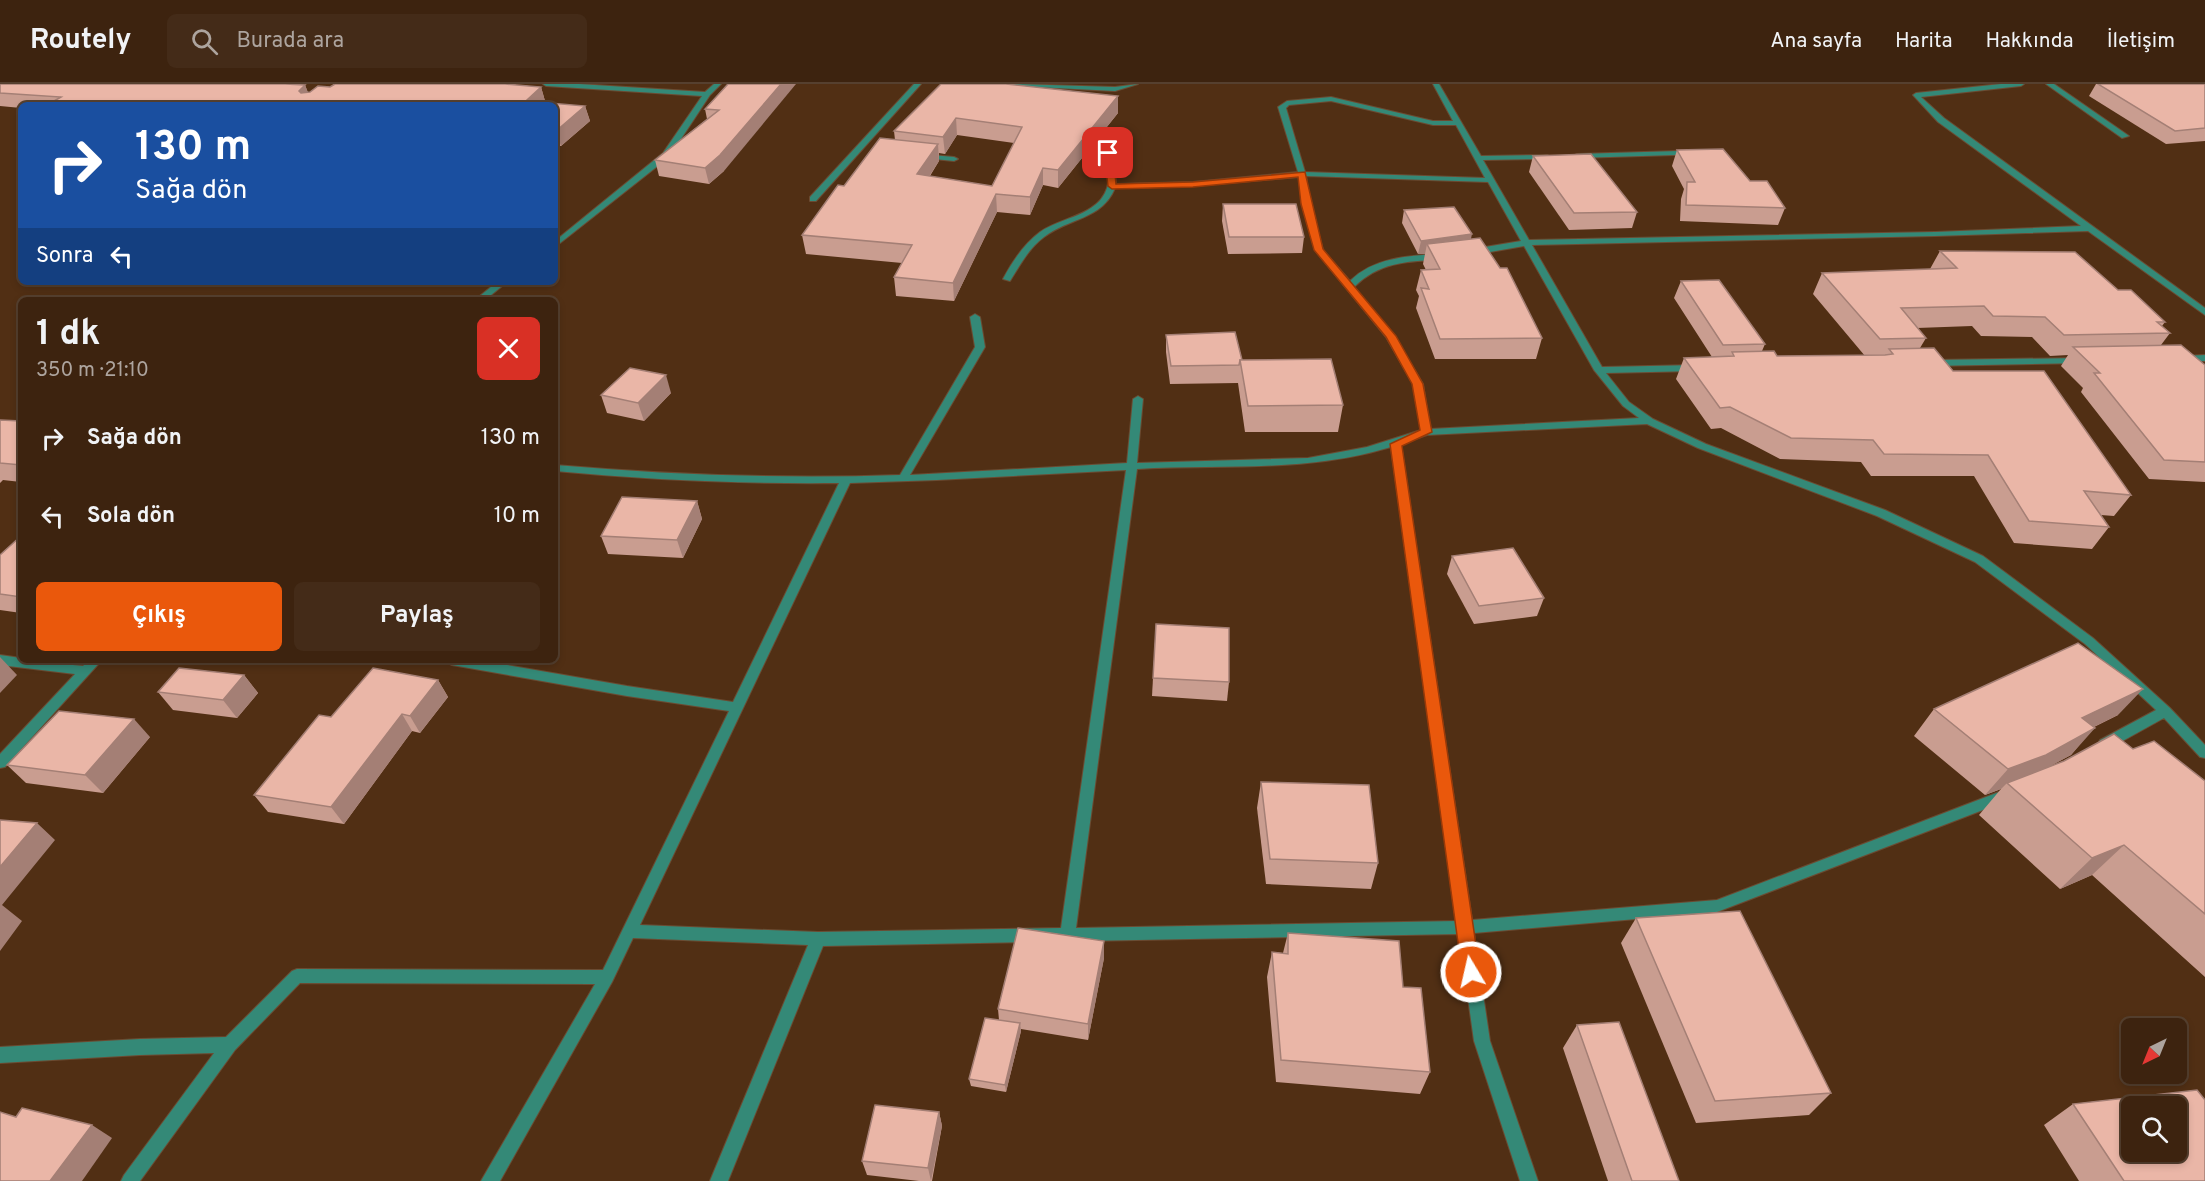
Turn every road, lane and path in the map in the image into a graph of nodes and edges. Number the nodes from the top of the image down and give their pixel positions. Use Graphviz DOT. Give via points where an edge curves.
graph roads {
  1 [pos="546,84"];
  2 [pos="718,84"];
  3 [pos="918,84"];
  4 [pos="1016,84"];
  5 [pos="1135,84"];
  6 [pos="1436,84"];
  7 [pos="2020,84"];
  8 [pos="2049,84"];
  9 [pos="707,94"];
  10 [pos="1459,123"];
  11 [pos="2125,136"];
  12 [pos="861,149"];
  13 [pos="872,150"];
  14 [pos="1108,153"];
  15 [pos="1675,153"];
  16 [pos="919,155"];
  17 [pos="1560,156"];
  18 [pos="1571,156"];
  19 [pos="954,159"];
  20 [pos="1479,159"];
  21 [pos="1302,174"];
  22 [pos="1491,180"];
  23 [pos="1112,186"];
  24 [pos="813,199"];
  25 [pos="2089,228"];
  26 [pos="558,243"];
  27 [pos="1526,243"];
  28 [pos="1462,254"];
  29 [pos="1444,257"];
  30 [pos="1007,279"];
  31 [pos="499,285"];
  32 [pos="1351,285"];
  33 [pos="483,297"];
  34 [pos="2205,312"];
  35 [pos="975,317"];
  36 [pos="2205,358"];
  37 [pos="2170,360"];
  38 [pos="2088,361"];
  39 [pos="1921,363"];
  40 [pos="1706,368"];
  41 [pos="1599,370"];
  42 [pos="1138,399"];
  43 [pos="1649,421"];
  44 [pos="1426,432"];
  45 [pos="1396,444"];
  46 [pos="1132,466"];
  47 [pos="558,468"];
  48 [pos="847,478"];
  49 [pos="903,478"];
  50 [pos="0,660"];
  51 [pos="18,662"];
  52 [pos="23,663"];
  53 [pos="93,663"];
  54 [pos="469,663"];
  55 [pos="86,671"];
  56 [pos="735,707"];
  57 [pos="2165,711"];
  58 [pos="2205,753"];
  59 [pos="2087,754"];
  60 [pos="0,763"];
  61 [pos="2018,791"];
  62 [pos="1464,927"];
  63 [pos="629,931"];
  64 [pos="1068,934"];
  65 [pos="818,939"];
  66 [pos="607,977"];
  67 [pos="229,1045"];
  68 [pos="0,1055"];
  69 [pos="130,1181"];
  70 [pos="490,1181"];
  71 [pos="719,1181"];
  72 [pos="1529,1181"];
  1 -- 9 [label="street"];
  2 -- 9 [label="street"];
  3 -- 12 [label="street"];
  4 -- 5 [label="street" via="1115,89"];
  6 -- 10 [label="street"];
  7 -- 25 [label="street" via="1916,95 1941,120"];
  8 -- 11 [label="street"];
  9 -- 26 [label="street" via="666,155"];
  10 -- 20 [label="street"];
  10 -- 21 [label="street" via="1433,123 1331,99 1287,103 1282,107 1284,117"];
  12 -- 13 [label="street"];
  12 -- 24 [label="street"];
  14 -- 23 [label="street"];
  15 -- 18 [label="street"];
  16 -- 19 [label="street"];
  17 -- 20 [label="street"];
  20 -- 22 [label="street"];
  21 -- 22 [label="street"];
  21 -- 23 [label="street" via="1193,184"];
  21 -- 32 [label="street" via="1319,250"];
  22 -- 27 [label="street"];
  23 -- 30 [label="street" via="1101,205 1042,234 1015,261"];
  25 -- 27 [label="street"];
  25 -- 34 [label="street"];
  27 -- 28 [label="street"];
  27 -- 41 [label="street"];
  29 -- 32 [label="street" via="1377,264 1360,273"];
  31 -- 33 [label="street"];
  32 -- 44 [label="street" via="1390,336 1418,384"];
  35 -- 49 [label="street" via="980,347"];
  36 -- 37 [label="street"];
  38 -- 39 [label="street"];
  40 -- 41 [label="street"];
  41 -- 43 [label="street" via="1626,404"];
  42 -- 46 [label="street"];
  43 -- 44 [label="street"];
  43 -- 57 [label="street" via="1702,446 1881,513 1979,559 2089,640"];
  44 -- 45 [label="street"];
  45 -- 46 [label="street" via="1308,461"];
  45 -- 62 [label="street"];
  46 -- 49 [label="street"];
  46 -- 64 [label="street"];
  47 -- 48 [label="street" via="608,474"];
  48 -- 49 [label="street"];
  48 -- 56 [label="street"];
  50 -- 51 [label="street"];
  52 -- 55 [label="street"];
  53 -- 55 [label="street"];
  54 -- 56 [label="street"];
  55 -- 60 [label="street"];
  56 -- 63 [label="street"];
  57 -- 58 [label="street"];
  57 -- 59 [label="street"];
  61 -- 62 [label="street" via="1717,906"];
  62 -- 64 [label="street"];
  62 -- 72 [label="street" via="1482,1041"];
  63 -- 65 [label="street"];
  63 -- 66 [label="street"];
  64 -- 65 [label="street"];
  65 -- 71 [label="street"];
  66 -- 67 [label="street" via="297,976"];
  66 -- 70 [label="street"];
  67 -- 68 [label="street"];
  67 -- 69 [label="street"];
}
